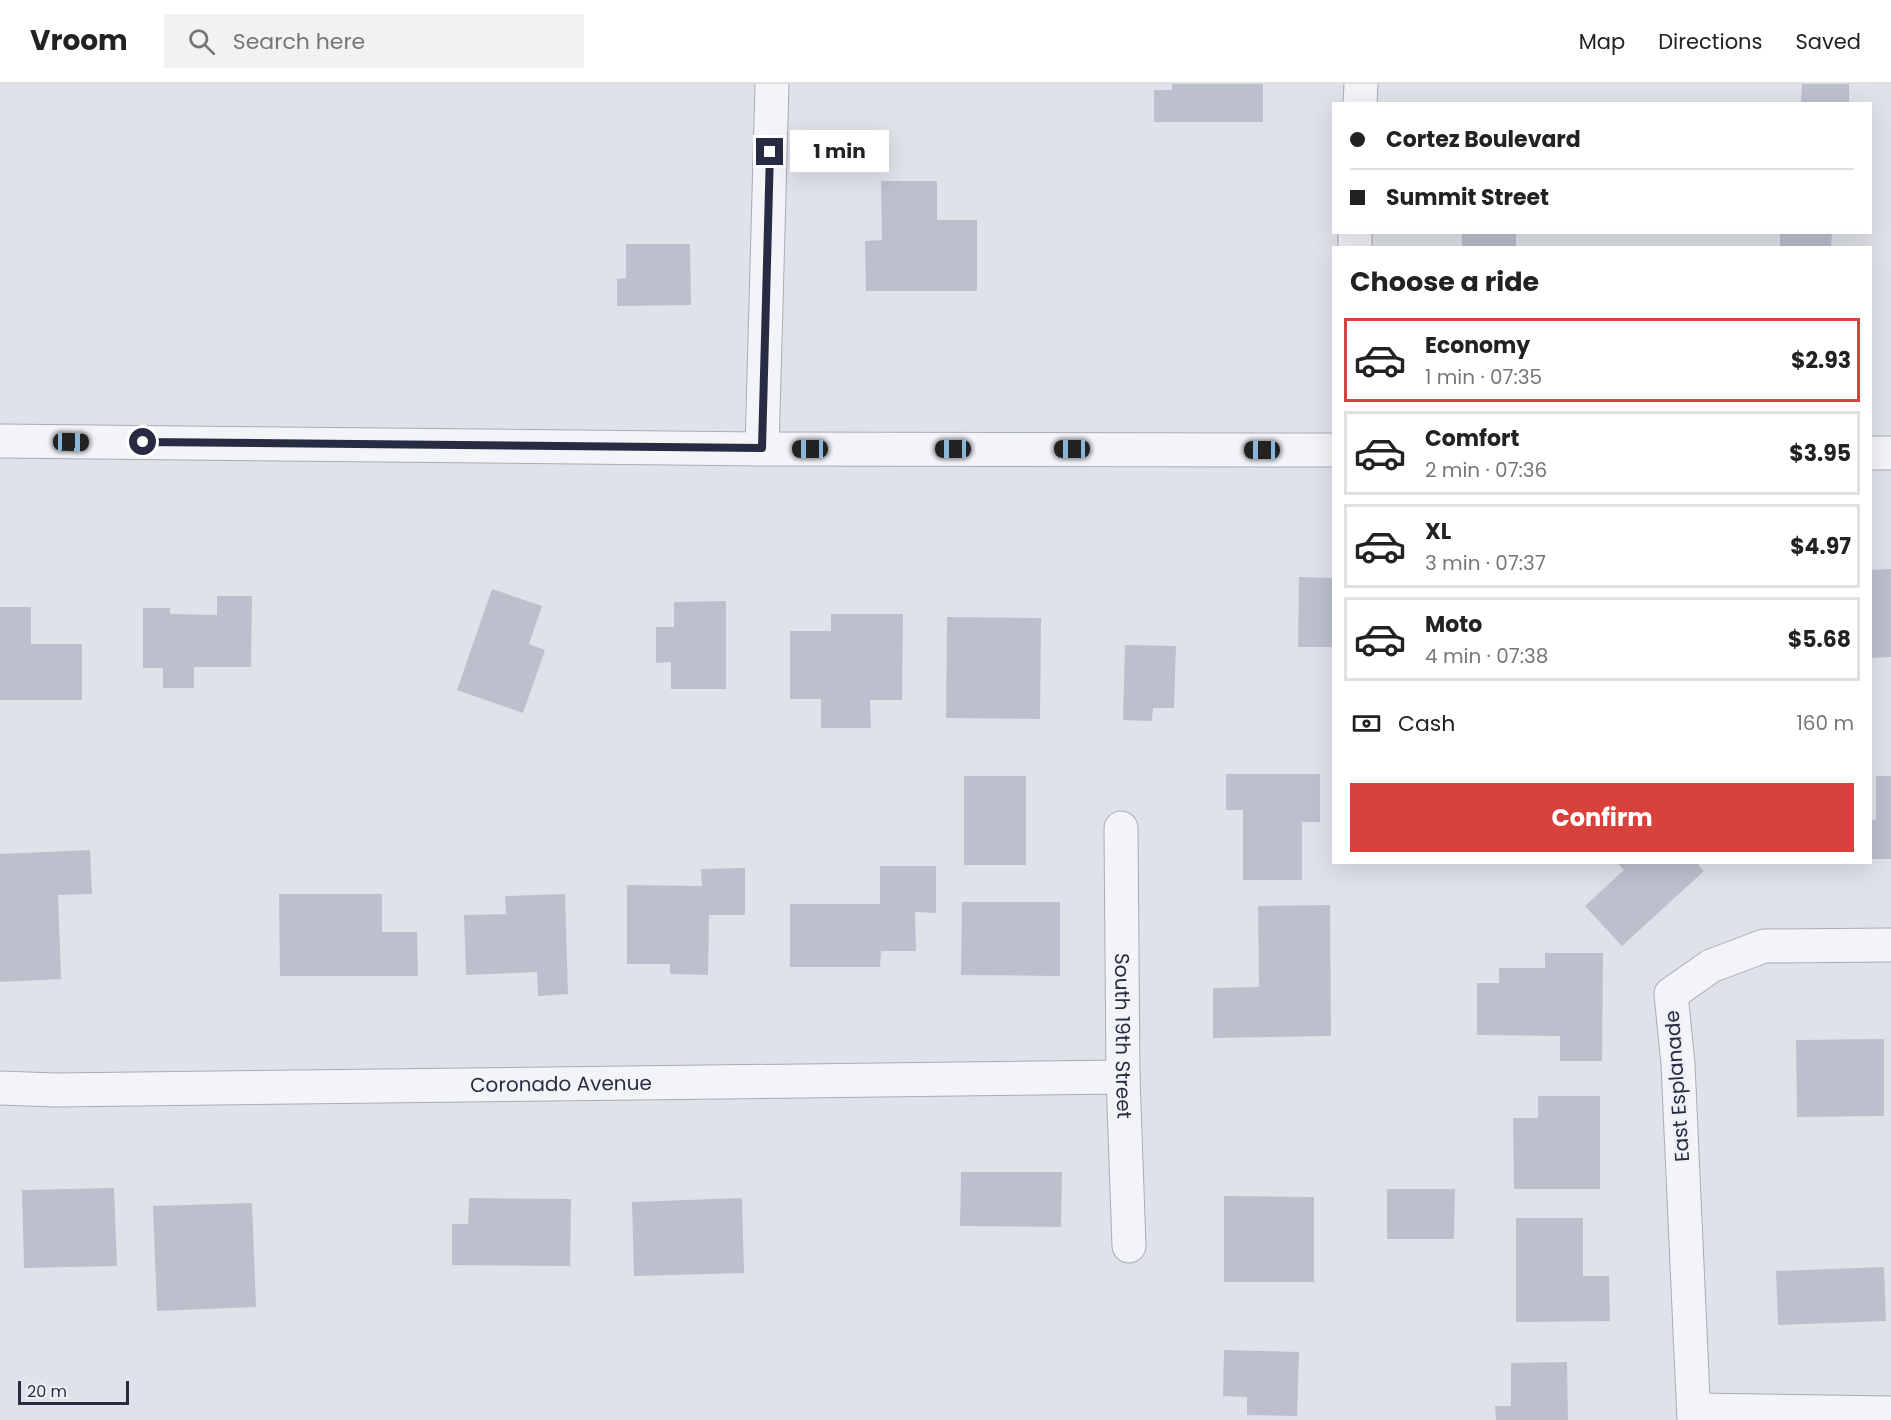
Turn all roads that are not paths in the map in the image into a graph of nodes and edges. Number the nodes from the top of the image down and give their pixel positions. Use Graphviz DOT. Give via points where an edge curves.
graph roads {
  1 [pos="772,84"];
  2 [pos="1361,84"];
  3 [pos="1360,102"];
  4 [pos="0,441"];
  5 [pos="762,448"];
  6 [pos="1332,450"];
  7 [pos="1872,453"];
  8 [pos="1891,453"];
  9 [pos="1121,828"];
  10 [pos="1891,945"];
  11 [pos="1123,1077"];
  12 [pos="0,1088"];
  13 [pos="1129,1246"];
  14 [pos="1891,1413"];
  15 [pos="1694,1415"];
  1 -- 5 [label="street"];
  2 -- 3 [label="street"];
  4 -- 5 [label="street"];
  5 -- 6 [label="street"];
  7 -- 8 [label="street"];
  9 -- 11 [label="street, South 19th Street"];
  10 -- 15 [label="street, East Esplanade" via="1764,946 1711,966 1671,994 1678,1064"];
  11 -- 12 [label="street, Coronado Avenue"];
  11 -- 13 [label="street, South 19th Street"];
  14 -- 15 [label="street"];
}
